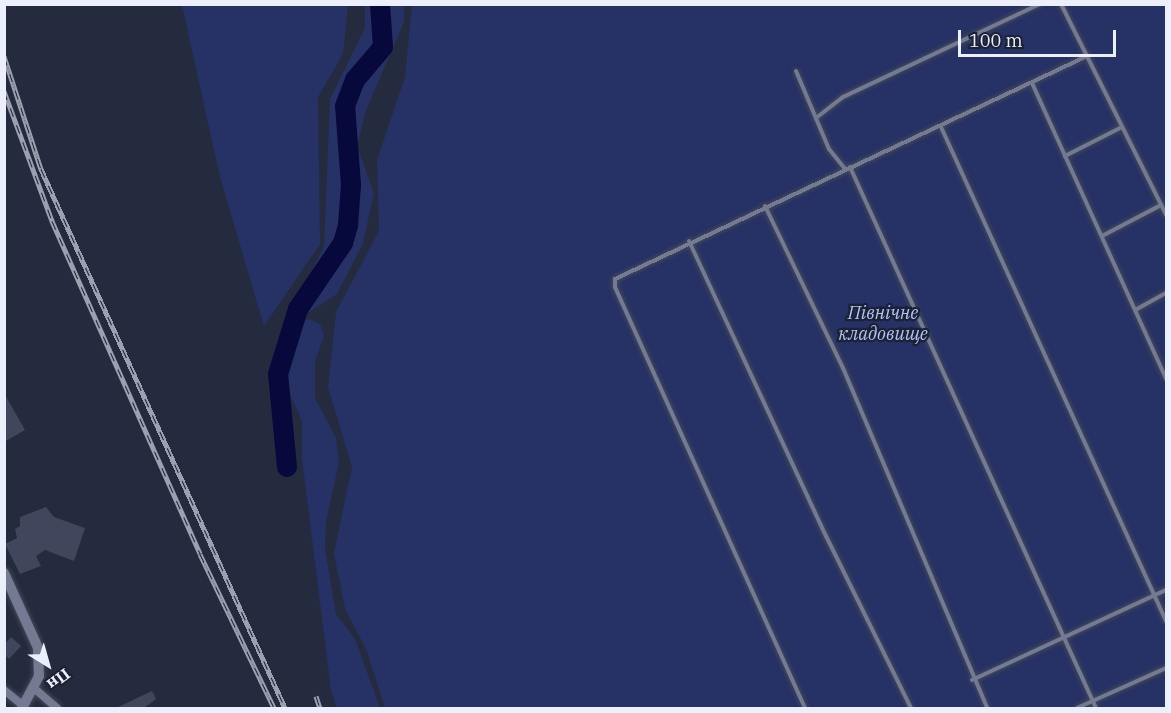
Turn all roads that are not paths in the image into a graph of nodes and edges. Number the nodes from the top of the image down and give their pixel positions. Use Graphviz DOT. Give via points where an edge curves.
graph roads {
  1 [pos="1040,4"];
  2 [pos="1061,4"];
  3 [pos="1085,57"];
  4 [pos="796,71"];
  5 [pos="1032,83"];
  6 [pos="816,118"];
  7 [pos="941,127"];
  8 [pos="1122,128"];
  9 [pos="1065,156"];
  10 [pos="850,167"];
  11 [pos="844,169"];
  12 [pos="1161,205"];
  13 [pos="765,206"];
  14 [pos="1167,215"];
  15 [pos="1102,236"];
  16 [pos="689,241"];
  17 [pos="1167,293"];
  18 [pos="1137,309"];
  19 [pos="1167,379"];
  20 [pos="4,573"];
  21 [pos="1167,590"];
  22 [pos="1156,594"];
  23 [pos="1167,621"];
  24 [pos="1064,637"];
  25 [pos="1167,668"];
  26 [pos="972,680"];
  27 [pos="35,689"];
  28 [pos="4,690"];
  29 [pos="1093,702"];
  30 [pos="23,707"];
  31 [pos="57,708"];
  32 [pos="805,708"];
  33 [pos="911,708"];
  34 [pos="987,708"];
  35 [pos="1077,708"];
  36 [pos="1096,708"];
  1 -- 6 [label="lane" via="843,97"];
  2 -- 3 [label="lane"];
  3 -- 5 [label="lane"];
  3 -- 8 [label="lane"];
  4 -- 6 [label="lane"];
  5 -- 7 [label="lane"];
  5 -- 9 [label="lane"];
  6 -- 11 [label="lane" via="829,149"];
  7 -- 10 [label="lane"];
  7 -- 22 [label="lane"];
  8 -- 9 [label="lane"];
  8 -- 12 [label="lane"];
  9 -- 15 [label="lane"];
  10 -- 11 [label="lane"];
  10 -- 24 [label="lane"];
  11 -- 13 [label="lane"];
  12 -- 14 [label="lane"];
  12 -- 15 [label="lane"];
  13 -- 16 [label="lane"];
  13 -- 26 [label="lane" via="843,368"];
  15 -- 18 [label="lane"];
  16 -- 32 [label="lane" via="620,273 615,286"];
  16 -- 33 [label="lane"];
  17 -- 18 [label="lane"];
  18 -- 19 [label="lane"];
  20 -- 27 [label="street" via="38,648"];
  21 -- 22 [label="lane"];
  22 -- 23 [label="lane"];
  22 -- 24 [label="lane"];
  24 -- 26 [label="lane"];
  24 -- 29 [label="lane"];
  25 -- 29 [label="lane"];
  26 -- 34 [label="lane"];
  27 -- 30 [label="street"];
  27 -- 31 [label="street"];
  28 -- 30 [label="street"];
  29 -- 35 [label="lane"];
  29 -- 36 [label="lane"];
}
